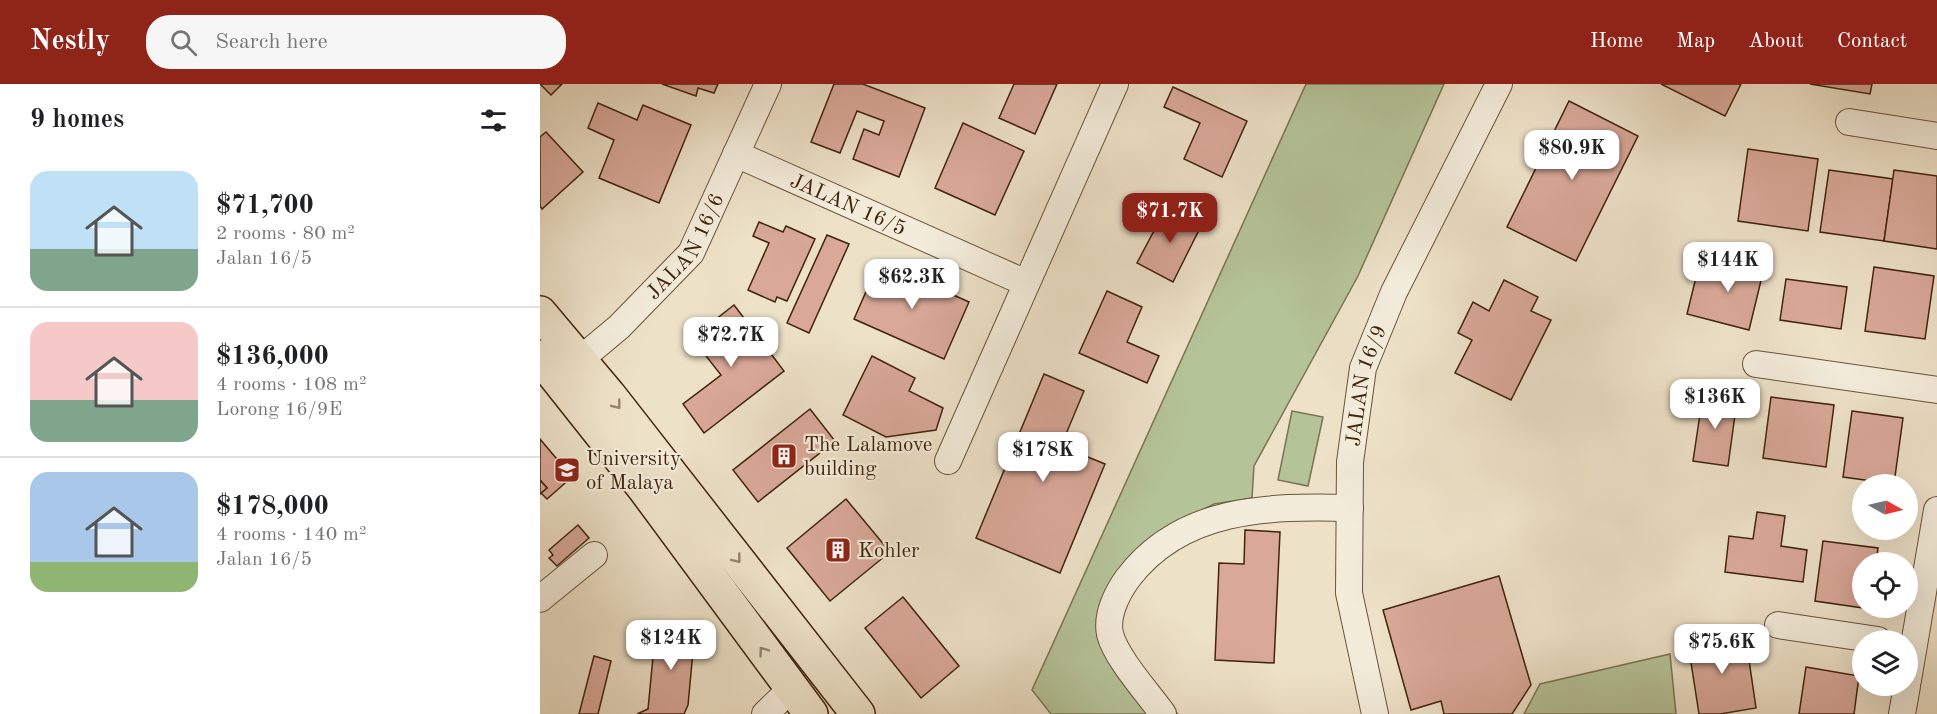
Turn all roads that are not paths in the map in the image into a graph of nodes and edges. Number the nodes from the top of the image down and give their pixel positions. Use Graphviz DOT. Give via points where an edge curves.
graph roads {
  1 [pos="768,84"];
  2 [pos="1114,84"];
  3 [pos="1499,84"];
  4 [pos="1850,122"];
  5 [pos="1937,136"];
  6 [pos="736,154"];
  7 [pos="1026,283"];
  8 [pos="540,313"];
  9 [pos="1756,364"];
  10 [pos="559,365"];
  11 [pos="1937,390"];
  12 [pos="948,460"];
  13 [pos="1350,508"];
  14 [pos="1937,510"];
  15 [pos="594,555"];
  16 [pos="540,598"];
  17 [pos="1778,625"];
  18 [pos="1914,630"];
  19 [pos="1852,636"];
  20 [pos="791,689"];
  21 [pos="1905,696"];
  22 [pos="765,714"];
  23 [pos="811,714"];
  24 [pos="858,714"];
  25 [pos="1163,714"];
  26 [pos="1375,714"];
  27 [pos="1902,714"];
  1 -- 6 [label="street, JALAN 16/6"];
  2 -- 7 [label="street"];
  3 -- 13 [label="street, JALAN 16/9" via="1394,292 1363,368 1350,462"];
  4 -- 5 [label="street"];
  6 -- 7 [label="street, JALAN 16/5"];
  6 -- 10 [label="street, JALAN 16/6" via="691,253 620,327"];
  7 -- 12 [label="street"];
  8 -- 10 [label="main road"];
  9 -- 11 [label="street"];
  20 -- 10 [label="main road, one-way"];
  10 -- 24 [label="main road, one-way"];
  13 -- 25 [label="street" via="1288,507 1217,517 1190,528 1137,567 1113,607 1110,634 1115,647"];
  13 -- 26 [label="street, JALAN 16/9" via="1349,593"];
  14 -- 18 [label="street"];
  15 -- 16 [label="street"];
  17 -- 19 [label="street"];
  20 -- 22 [label="street"];
  20 -- 23 [label="main road"];
  21 -- 27 [label="street"];
}
